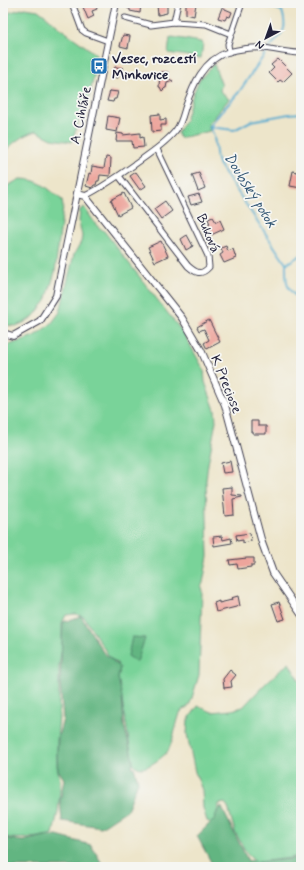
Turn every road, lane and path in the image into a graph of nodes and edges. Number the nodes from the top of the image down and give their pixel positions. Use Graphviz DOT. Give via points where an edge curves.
graph roads {
  1 [pos="72,3"];
  2 [pos="116,3"];
  3 [pos="178,3"];
  4 [pos="242,3"];
  5 [pos="124,18"];
  6 [pos="174,22"];
  7 [pos="231,34"];
  8 [pos="108,41"];
  9 [pos="229,52"];
  10 [pos="301,53"];
  11 [pos="157,148"];
  12 [pos="119,176"];
  13 [pos="76,194"];
  14 [pos="85,196"];
  15 [pos="3,332"];
  16 [pos="301,614"];
  1 -- 8 [label="street" via="82,30"];
  2 -- 8 [label="street, A. Cihláře"];
  3 -- 6 [label="street"];
  4 -- 7 [label="street"];
  5 -- 6 [label="street" via="151,25"];
  6 -- 7 [label="street" via="206,24"];
  7 -- 9 [label="street"];
  8 -- 13 [label="street, A. Cihláře"];
  9 -- 10 [label="street" via="254,48"];
  9 -- 11 [label="street" via="204,69 195,82 177,130"];
  11 -- 12 [label="street"];
  11 -- 12 [label="street, Buková" via="208,256 209,267 205,271 200,273 188,266"];
  12 -- 14 [label="street"];
  13 -- 14 [label="street"];
  13 -- 15 [label="street, A. Cihláře" via="56,296 40,321 13,336"];
  14 -- 16 [label="street, K Preciose" via="182,318 201,350 225,405 262,543 273,573"];
}
